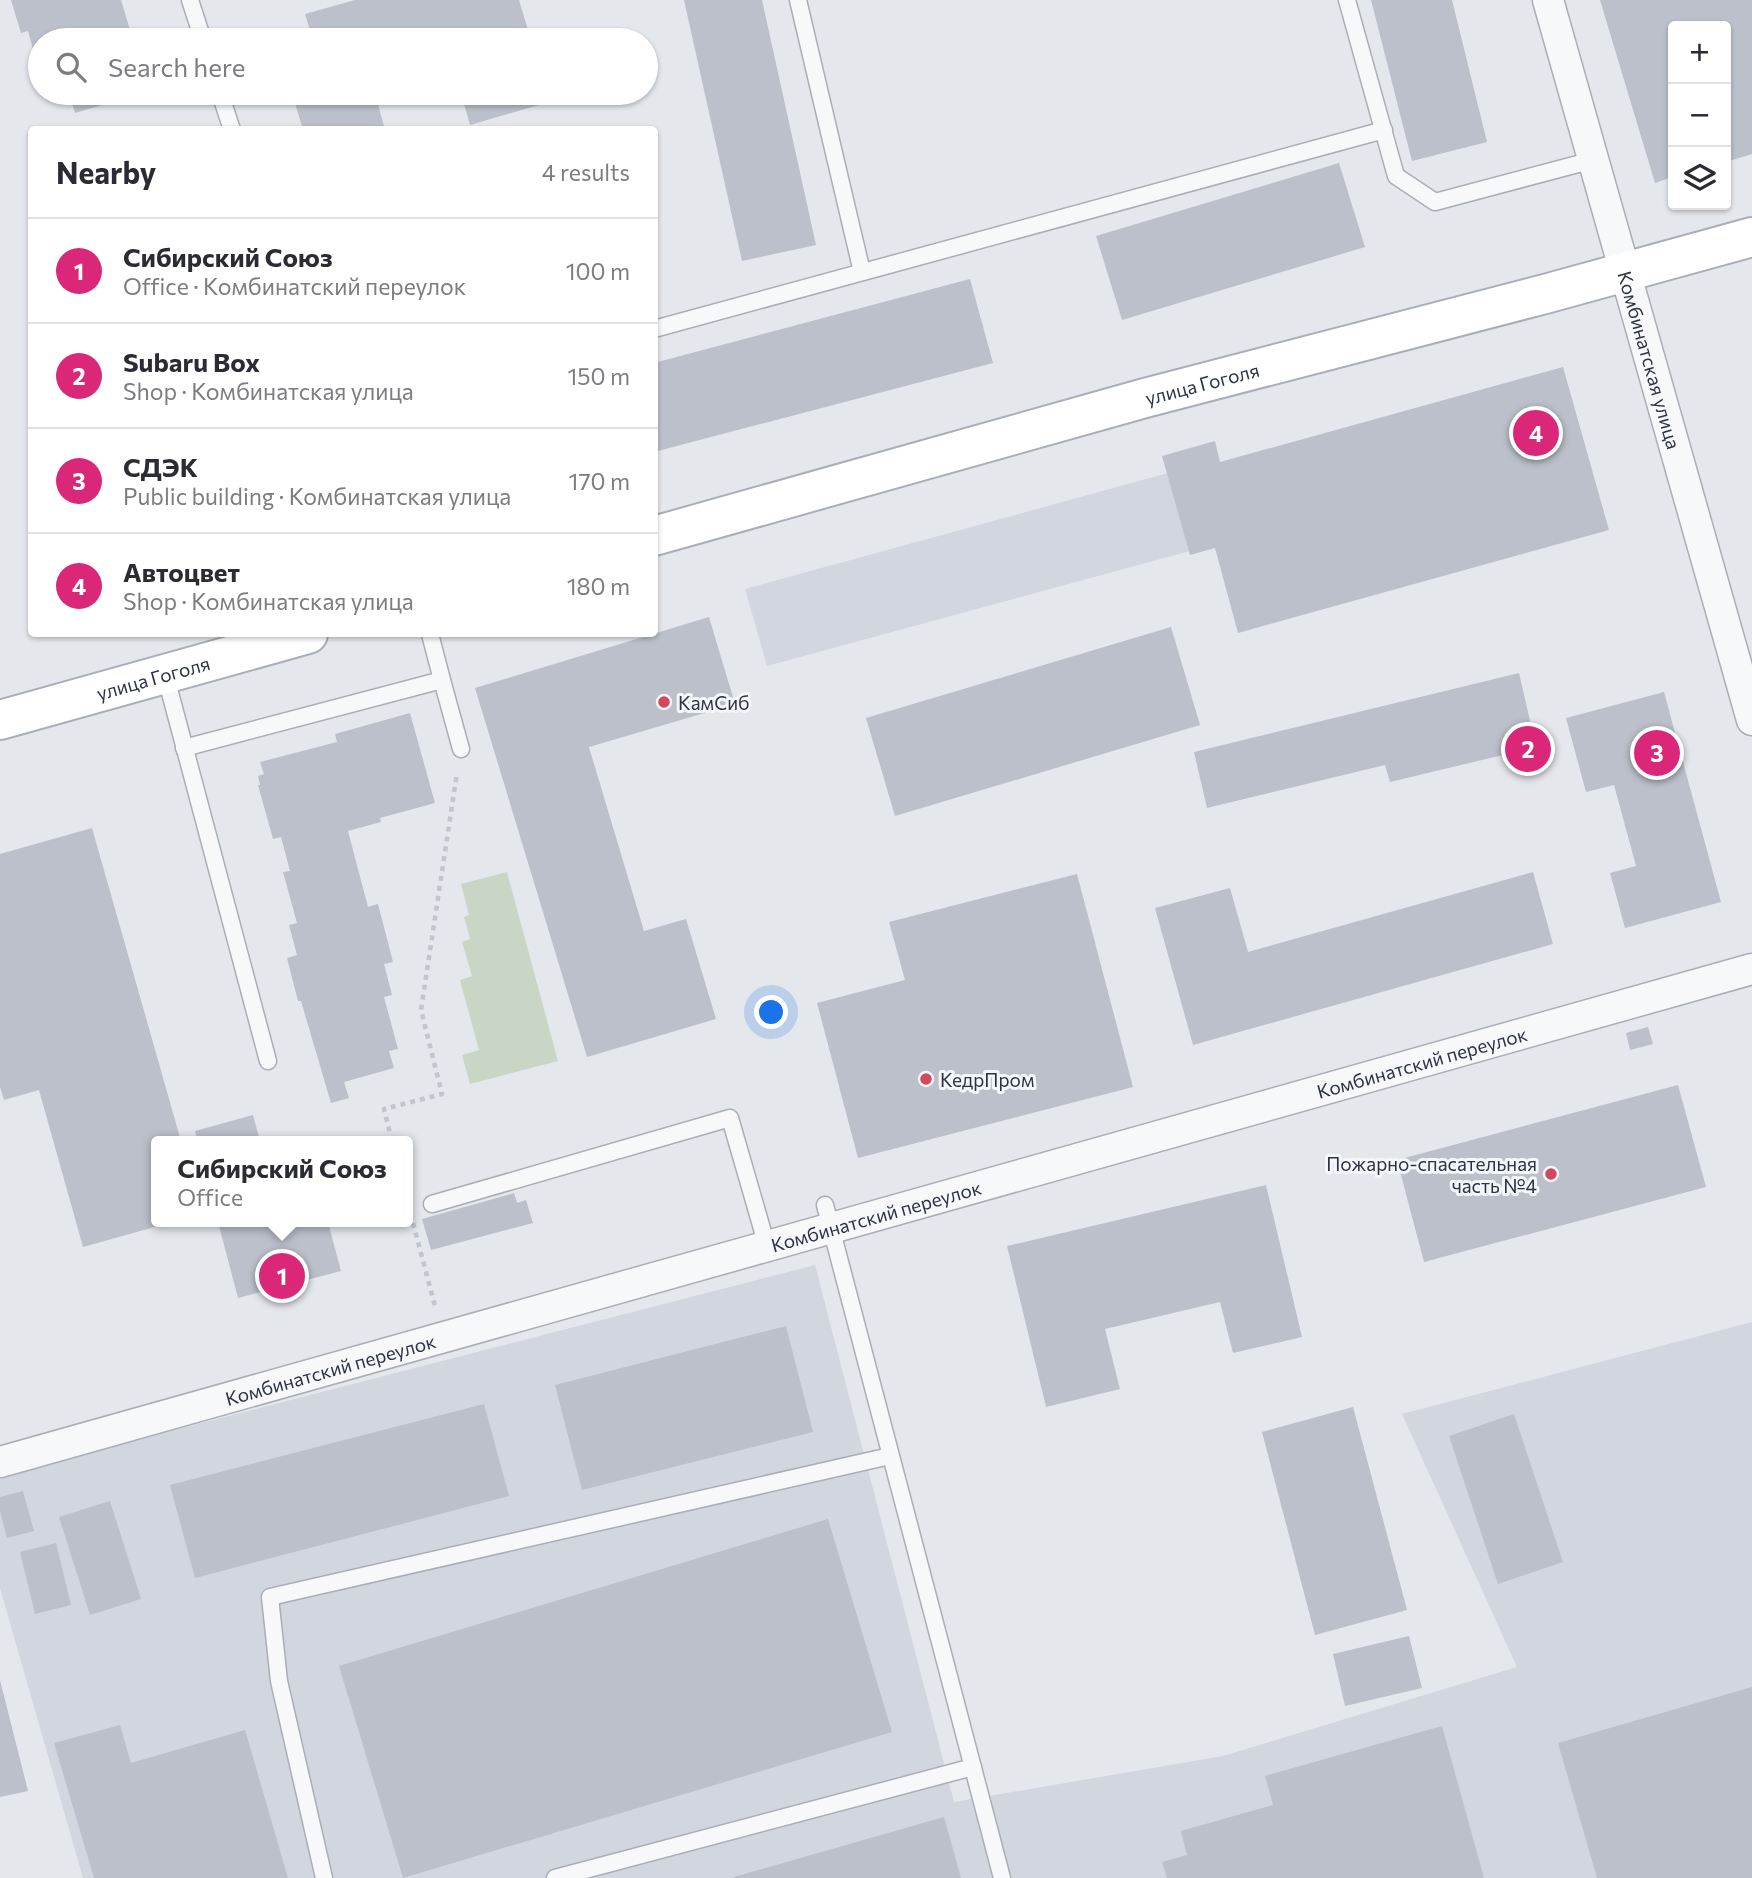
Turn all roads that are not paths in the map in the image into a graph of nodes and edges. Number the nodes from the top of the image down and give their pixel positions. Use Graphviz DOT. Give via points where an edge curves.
graph roads {
  1 [pos="190,0"];
  2 [pos="798,0"];
  3 [pos="1347,0"];
  4 [pos="1548,0"];
  5 [pos="199,28"];
  6 [pos="224,105"];
  7 [pos="231,126"];
  8 [pos="1384,130"];
  9 [pos="1593,160"];
  10 [pos="1752,237"];
  11 [pos="862,272"];
  12 [pos="1625,273"];
  13 [pos="658,328"];
  14 [pos="658,535"];
  15 [pos="297,637"];
  16 [pos="431,637"];
  17 [pos="165,674"];
  18 [pos="442,680"];
  19 [pos="0,720"];
  20 [pos="1752,720"];
  21 [pos="184,748"];
  22 [pos="461,749"];
  23 [pos="1752,969"];
  24 [pos="268,1061"];
  25 [pos="432,1204"];
  26 [pos="828,1217"];
  27 [pos="767,1246"];
  28 [pos="890,1456"];
  29 [pos="0,1462"];
  30 [pos="973,1767"];
  31 [pos="324,1878"];
  32 [pos="555,1878"];
  33 [pos="1002,1878"];
  1 -- 5 [label="lane"];
  2 -- 11 [label="lane"];
  3 -- 8 [label="lane"];
  4 -- 9 [label="street, Комбинатская улица"];
  6 -- 7 [label="lane"];
  8 -- 9 [label="lane" via="1396,176 1435,202"];
  8 -- 11 [label="lane"];
  9 -- 12 [label="street, Комбинатская улица"];
  10 -- 12 [label="street, улица Гоголя"];
  11 -- 13 [label="lane"];
  12 -- 14 [label="street, улица Гоголя" via="1145,398"];
  12 -- 20 [label="street, Комбинатская улица"];
  15 -- 17 [label="street, улица Гоголя"];
  16 -- 18 [label="lane"];
  17 -- 19 [label="street, улица Гоголя"];
  17 -- 21 [label="lane"];
  18 -- 21 [label="lane"];
  18 -- 22 [label="lane"];
  21 -- 24 [label="lane"];
  23 -- 26 [label="street, Комбинатский переулок"];
  25 -- 27 [label="lane" via="730,1118"];
  26 -- 27 [label="street, Комбинатский переулок"];
  26 -- 28 [label="lane"];
  27 -- 29 [label="street, Комбинатский переулок"];
  28 -- 30 [label="lane"];
  28 -- 31 [label="lane" via="270,1597 279,1681"];
  30 -- 32 [label="lane"];
  30 -- 33 [label="lane"];
}
